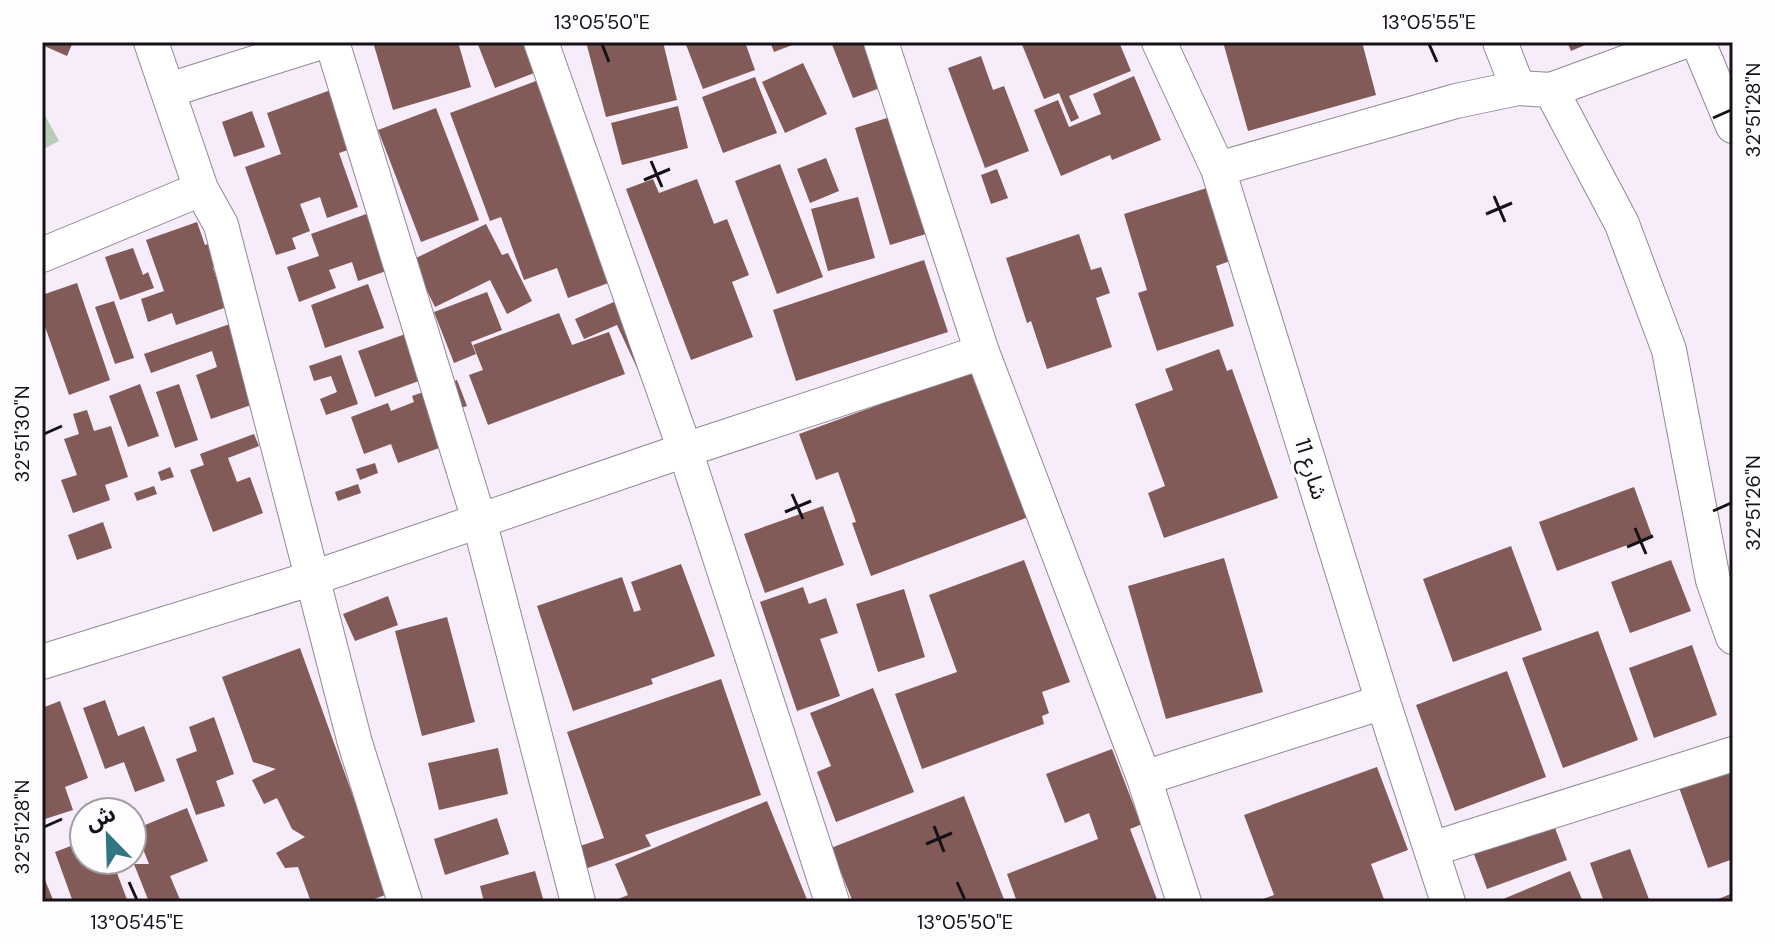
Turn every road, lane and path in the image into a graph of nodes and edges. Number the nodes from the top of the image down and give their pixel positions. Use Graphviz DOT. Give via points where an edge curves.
graph roads {
  1 [pos="151,42"];
  2 [pos="321,42"];
  3 [pos="332,42"];
  4 [pos="541,42"];
  5 [pos="881,42"];
  6 [pos="1159,42"];
  7 [pos="1500,42"];
  8 [pos="1682,42"];
  9 [pos="1698,42"];
  10 [pos="1534,89"];
  11 [pos="169,90"];
  12 [pos="1733,126"];
  13 [pos="1218,169"];
  14 [pos="201,189"];
  15 [pos="42,255"];
  16 [pos="982,352"];
  17 [pos="685,450"];
  18 [pos="479,520"];
  19 [pos="313,578"];
  20 [pos="1733,637"];
  21 [pos="42,662"];
  22 [pos="1383,702"];
  23 [pos="1733,754"];
  24 [pos="1144,778"];
  25 [pos="1432,849"];
  26 [pos="405,902"];
  27 [pos="578,902"];
  28 [pos="832,902"];
  29 [pos="1184,902"];
  30 [pos="1448,902"];
  1 -- 11 [label="street"];
  2 -- 11 [label="street"];
  3 -- 18 [label="street"];
  4 -- 17 [label="street"];
  5 -- 16 [label="street"];
  6 -- 13 [label="street, شارع 11"];
  7 -- 10 [label="street"];
  8 -- 10 [label="street"];
  9 -- 12 [label="street"];
  10 -- 13 [label="street" via="1456,101"];
  10 -- 20 [label="street" via="1622,224 1669,350 1713,580"];
  11 -- 14 [label="street"];
  13 -- 22 [label="street, شارع 11"];
  14 -- 15 [label="street"];
  14 -- 19 [label="street" via="221,225"];
  16 -- 17 [label="street"];
  16 -- 24 [label="street"];
  17 -- 18 [label="street"];
  17 -- 28 [label="street"];
  18 -- 19 [label="street"];
  18 -- 27 [label="street"];
  19 -- 21 [label="street"];
  19 -- 26 [label="street" via="355,743"];
  22 -- 24 [label="street"];
  22 -- 25 [label="street, شارع 11"];
  23 -- 25 [label="street"];
  24 -- 29 [label="street"];
  25 -- 30 [label="street, شارع 11"];
}
